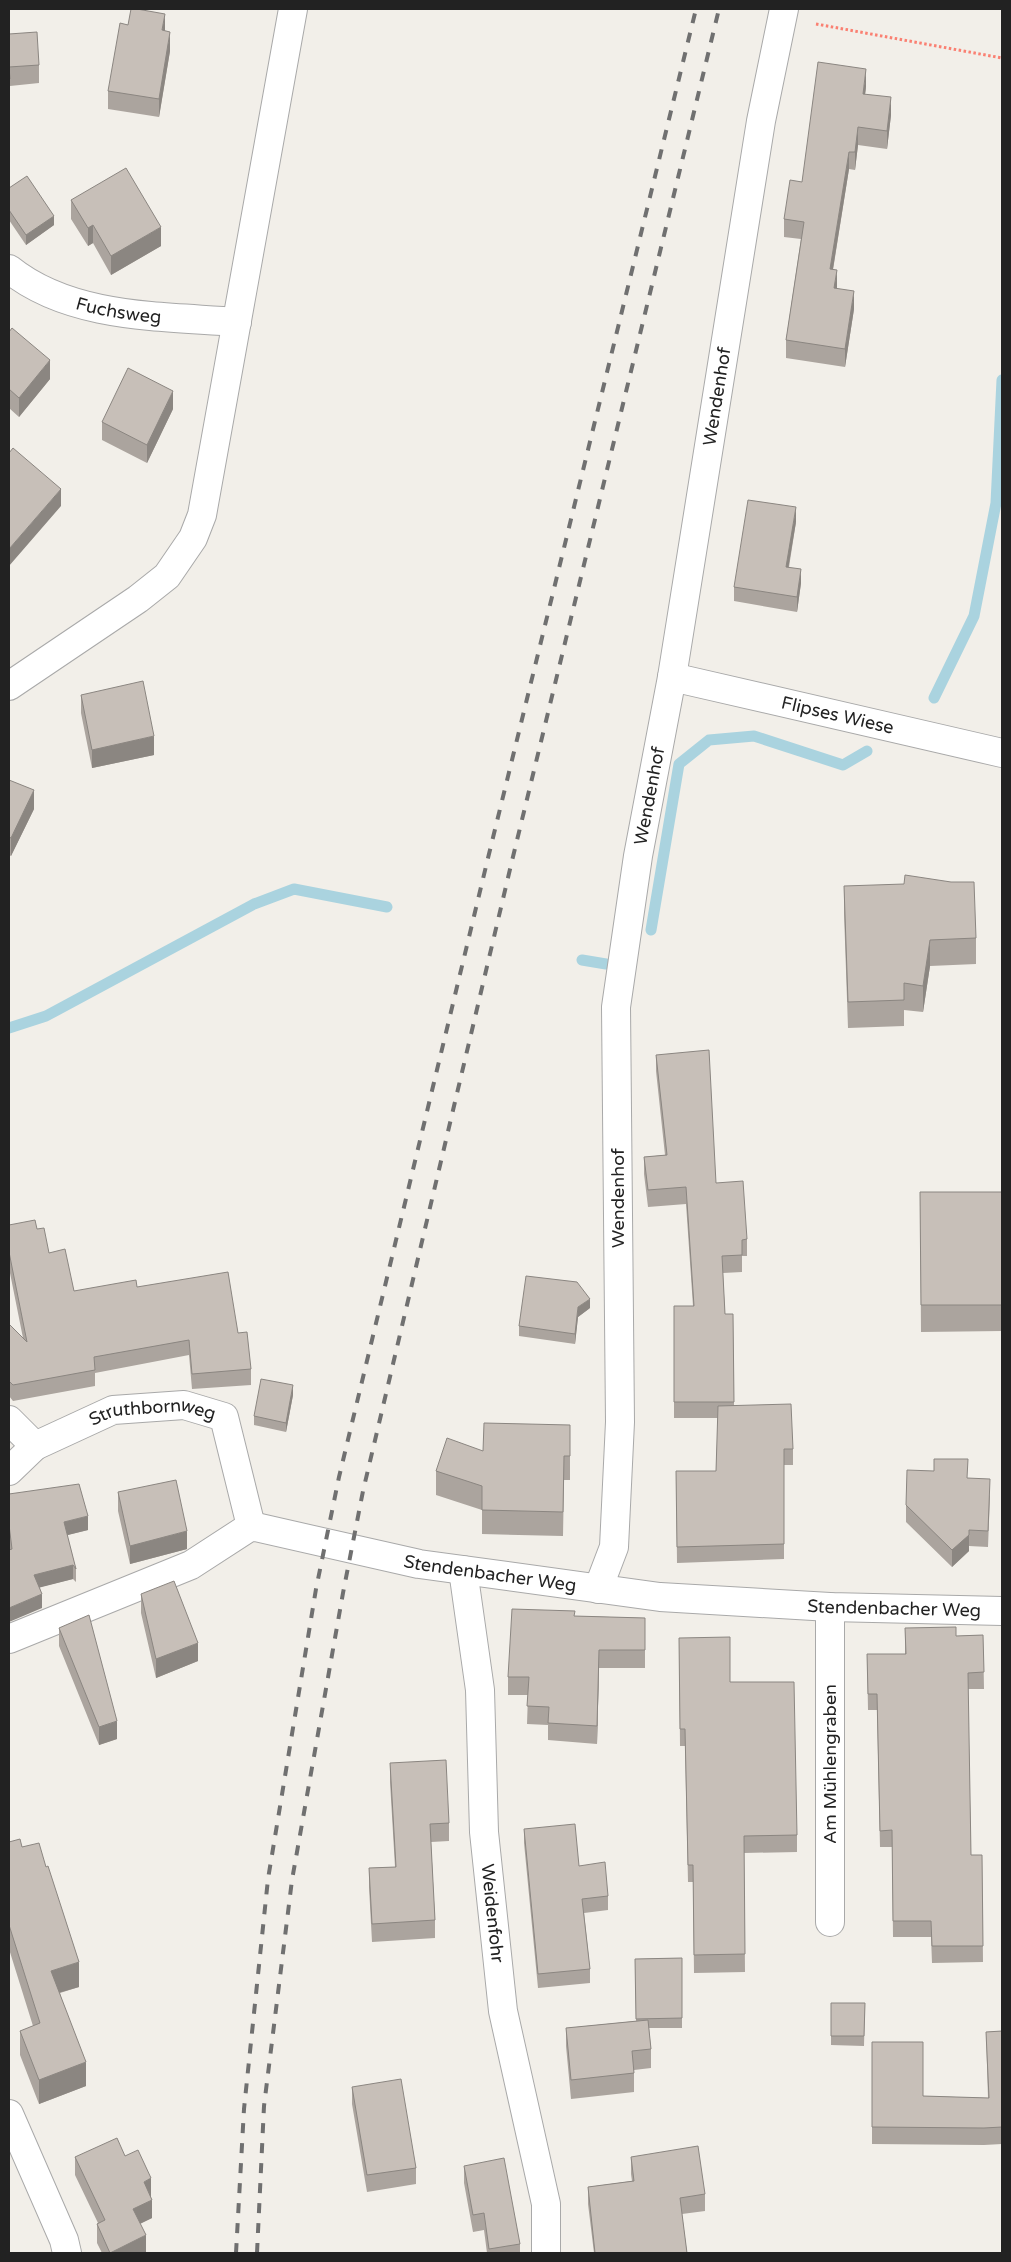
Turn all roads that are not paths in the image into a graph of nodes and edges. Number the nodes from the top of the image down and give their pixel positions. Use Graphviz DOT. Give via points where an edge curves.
graph roads {
  1 [pos="293,9"];
  2 [pos="783,13"];
  3 [pos="9,269"];
  4 [pos="237,322"];
  5 [pos="672,677"];
  6 [pos="9,686"];
  7 [pos="1002,753"];
  8 [pos="9,1420"];
  9 [pos="35,1446"];
  10 [pos="9,1470"];
  11 [pos="251,1526"];
  12 [pos="463,1570"];
  13 [pos="598,1589"];
  14 [pos="830,1607"];
  15 [pos="1002,1611"];
  16 [pos="9,1639"];
  17 [pos="830,1922"];
  18 [pos="9,2114"];
  19 [pos="68,2253"];
  20 [pos="546,2253"];
  1 -- 4 [label="street"];
  2 -- 5 [label="street, Wendenhof" via="761,121"];
  3 -- 4 [label="street, Fuchsweg" via="57,298 148,315"];
  4 -- 6 [label="street" via="202,515 185,553 167,576 138,599"];
  5 -- 7 [label="street, Flipses Wiese"];
  5 -- 13 [label="street, Wendenhof" via="638,856 616,1007 620,1422 614,1547"];
  8 -- 9 [label="street"];
  9 -- 10 [label="street, Struthbornweg"];
  9 -- 11 [label="street, Struthbornweg" via="113,1410 184,1404 224,1417"];
  11 -- 12 [label="street, Stendenbacher Weg" via="419,1564"];
  11 -- 16 [label="street" via="191,1564"];
  12 -- 13 [label="street, Stendenbacher Weg"];
  12 -- 20 [label="street, Weidenfohr" via="480,1690 484,1832 503,2011 546,2204"];
  13 -- 14 [label="street, Stendenbacher Weg" via="660,1597"];
  14 -- 15 [label="street, Stendenbacher Weg"];
  14 -- 17 [label="street, Am Mühlengraben"];
  18 -- 19 [label="street"];
}
